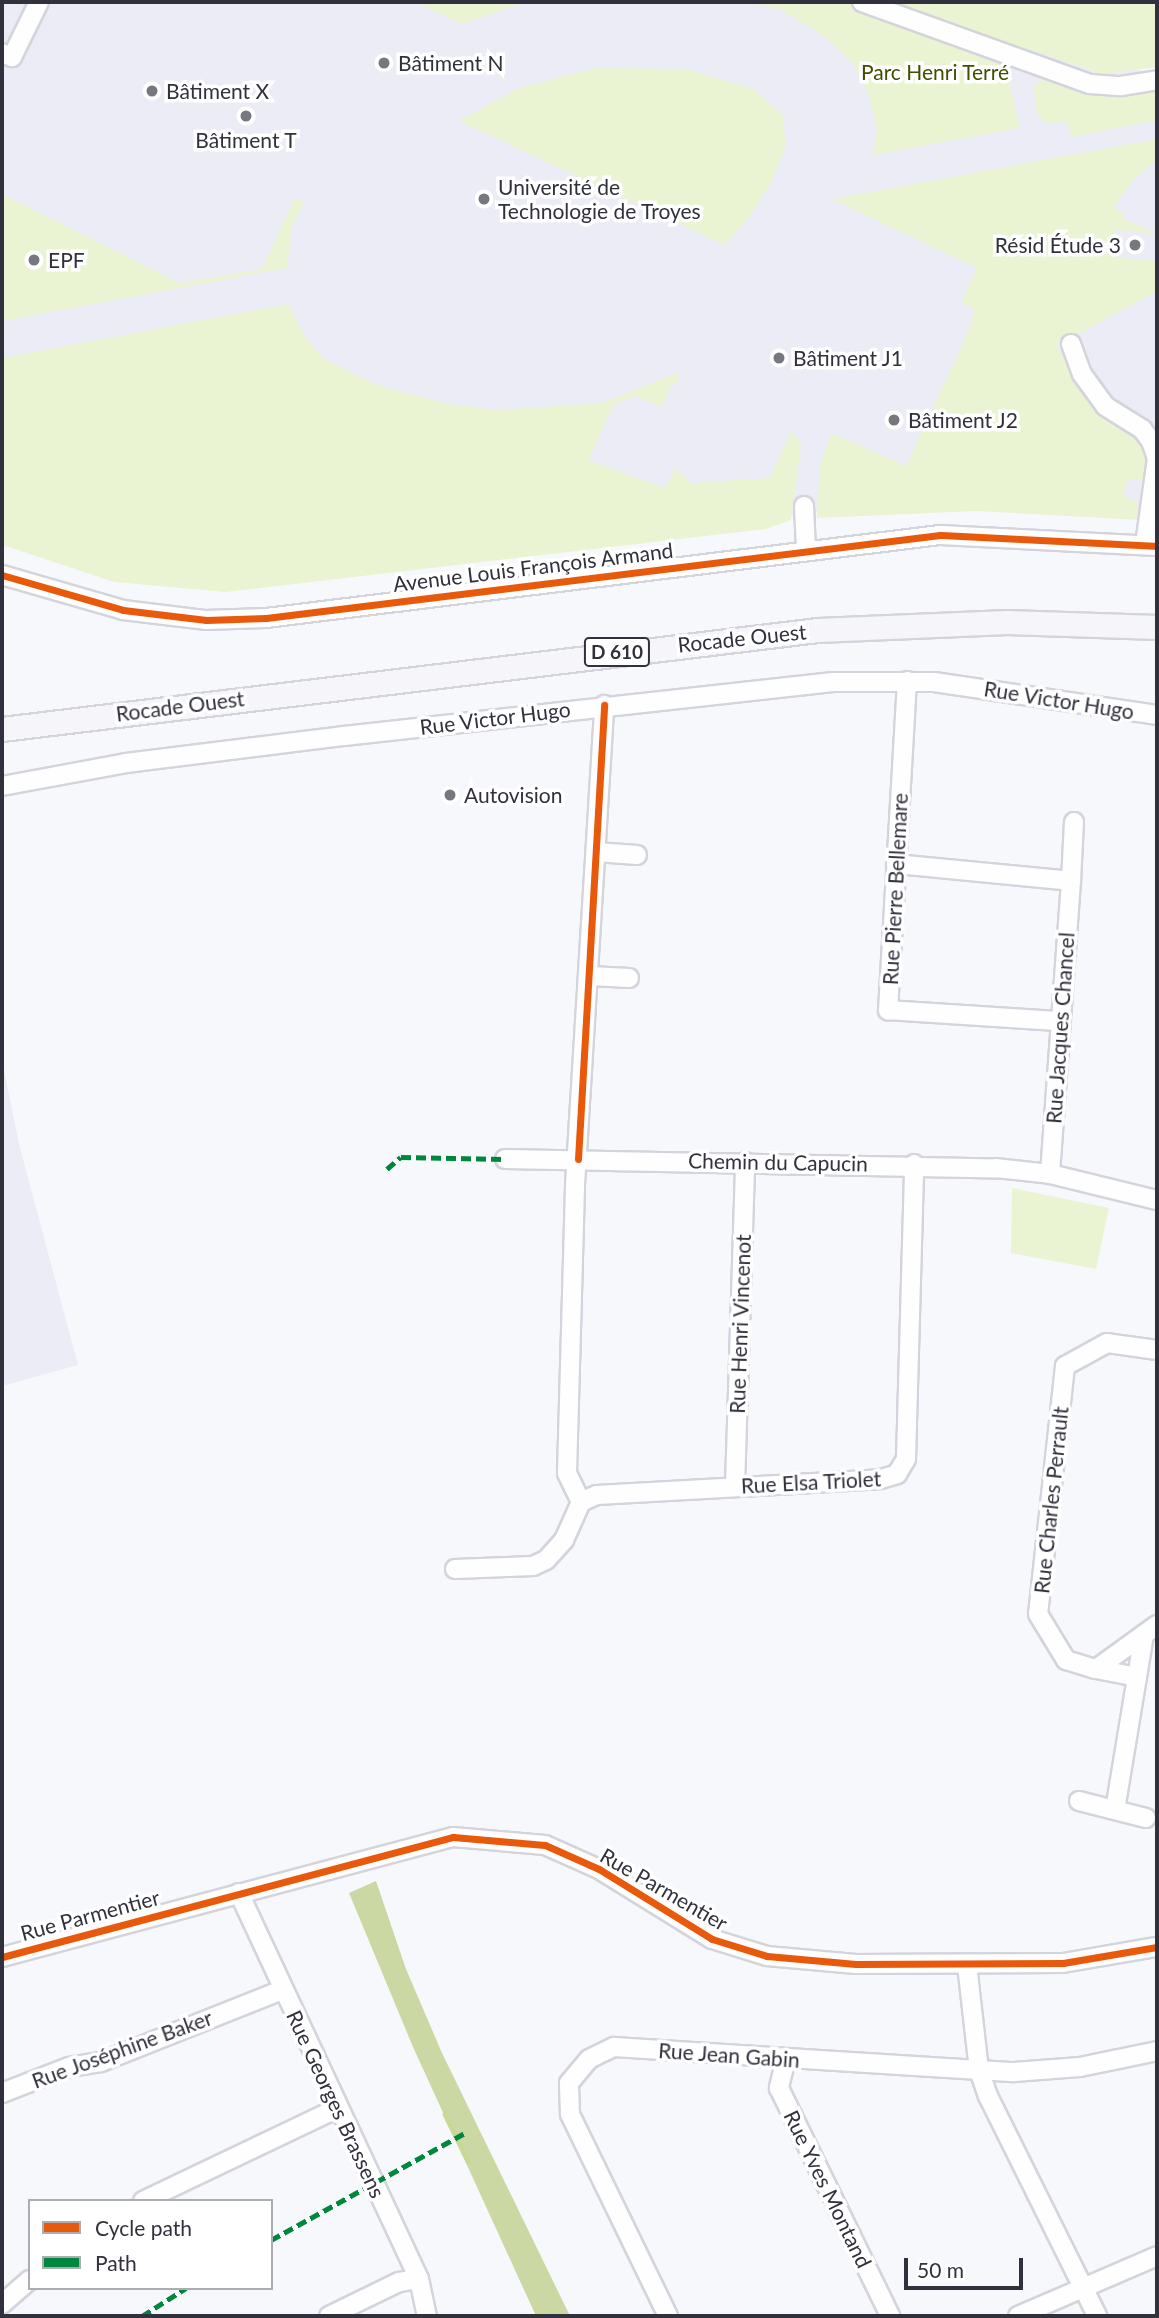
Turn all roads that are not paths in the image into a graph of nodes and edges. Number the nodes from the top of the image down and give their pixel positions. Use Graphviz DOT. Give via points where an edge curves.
graph roads {
  1 [pos="39,2"];
  2 [pos="862,2"];
  3 [pos="2,53"];
  4 [pos="1157,80"];
  5 [pos="1071,344"];
  6 [pos="804,506"];
  7 [pos="1151,545"];
  8 [pos="806,550"];
  9 [pos="2,575"];
  10 [pos="1157,627"];
  11 [pos="906,681"];
  12 [pos="604,705"];
  13 [pos="1157,715"];
  14 [pos="2,718"];
  15 [pos="80,719"];
  16 [pos="2,729"];
  17 [pos="2,786"];
  18 [pos="1074,822"];
  19 [pos="596,852"];
  20 [pos="637,855"];
  21 [pos="896,864"];
  22 [pos="1071,881"];
  23 [pos="590,976"];
  24 [pos="629,978"];
  25 [pos="1060,1021"];
  26 [pos="505,1159"];
  27 [pos="578,1160"];
  28 [pos="745,1162"];
  29 [pos="914,1164"];
  30 [pos="1050,1174"];
  31 [pos="1157,1200"];
  32 [pos="1157,1350"];
  33 [pos="735,1486"];
  34 [pos="581,1502"];
  35 [pos="456,1569"];
  36 [pos="1151,1629"];
  37 [pos="1096,1669"];
  38 [pos="1137,1677"];
  39 [pos="1079,1801"];
  40 [pos="1115,1810"];
  41 [pos="1146,1818"];
  42 [pos="239,1893"];
  43 [pos="1157,1947"];
  44 [pos="2,1957"];
  45 [pos="967,1965"];
  46 [pos="282,1990"];
  47 [pos="1157,2051"];
  48 [pos="786,2059"];
  49 [pos="979,2070"];
  50 [pos="2,2093"];
  51 [pos="338,2108"];
  52 [pos="147,2199"];
  53 [pos="1157,2256"];
  54 [pos="419,2279"];
  55 [pos="28,2282"];
  56 [pos="1081,2289"];
  57 [pos="2,2304"];
  58 [pos="329,2316"];
  59 [pos="427,2316"];
  60 [pos="668,2316"];
  61 [pos="890,2316"];
  62 [pos="1018,2316"];
  63 [pos="1097,2316"];
  1 -- 3 [label="street" via="12,57"];
  2 -- 4 [label="street" via="1090,84 1121,86"];
  5 -- 7 [label="street" via="1082,374 1105,406 1142,429 1151,441 1157,458"];
  6 -- 8 [label="street"];
  7 -- 8 [label="street, Avenue Louis François Armand" via="940,535"];
  8 -- 9 [label="street, Avenue Louis François Armand" via="266,618 218,620 123,610"];
  10 -- 15 [label="main road, Rocade Ouest / D 610" via="1007,622 818,630"];
  11 -- 12 [label="street, Rue Victor Hugo" via="772,686"];
  11 -- 13 [label="street, Rue Victor Hugo"];
  11 -- 21 [label="street, Rue Pierre Bellemare"];
  12 -- 17 [label="street, Rue Victor Hugo" via="126,763"];
  12 -- 19 [label="street"];
  14 -- 15 [label="main road, Rocade Ouest / D 610"];
  15 -- 16 [label="main road, Rocade Ouest / D 610"];
  18 -- 22 [label="street, Rue Jacques Chancel"];
  19 -- 20 [label="street"];
  19 -- 23 [label="street"];
  21 -- 22 [label="street"];
  21 -- 25 [label="street, Rue Pierre Bellemare" via="888,1010"];
  22 -- 25 [label="street, Rue Jacques Chancel"];
  23 -- 24 [label="street"];
  23 -- 27 [label="street"];
  25 -- 30 [label="street, Rue Jacques Chancel"];
  26 -- 27 [label="street, Chemin du Capucin"];
  27 -- 28 [label="street, Chemin du Capucin"];
  27 -- 34 [label="street" via="567,1473"];
  28 -- 29 [label="street, Chemin du Capucin"];
  28 -- 33 [label="street, Rue Henri Vincenot"];
  29 -- 30 [label="street, Chemin du Capucin"];
  29 -- 33 [label="street, Rue Elsa Triolet" via="903,1479"];
  30 -- 31 [label="street, Chemin du Capucin"];
  32 -- 37 [label="street, Rue Charles Perrault" via="1107,1343 1065,1366 1038,1614 1066,1660"];
  33 -- 34 [label="street, Rue Elsa Triolet" via="615,1491"];
  34 -- 35 [label="street" via="564,1540 546,1560 533,1566"];
  36 -- 37 [label="street"];
  36 -- 38 [label="street"];
  37 -- 38 [label="street"];
  38 -- 40 [label="street"];
  39 -- 40 [label="street"];
  40 -- 41 [label="street"];
  42 -- 44 [label="street, Rue Parmentier"];
  42 -- 45 [label="street, Rue Parmentier" via="453,1837 493,1838 545,1846 599,1869 712,1939 739,1950 808,1962"];
  42 -- 46 [label="street, Rue Georges Brassens"];
  43 -- 45 [label="street, Rue Parmentier" via="1063,1963"];
  45 -- 49 [label="street"];
  46 -- 50 [label="street, Rue Joséphine Baker" via="101,2062 69,2067"];
  46 -- 51 [label="street, Rue Georges Brassens"];
  47 -- 49 [label="street, Rue Jean Gabin" via="1080,2067"];
  48 -- 49 [label="street, Rue Jean Gabin"];
  48 -- 60 [label="street, Rue Jean Gabin" via="614,2046 589,2059 569,2083 570,2114"];
  48 -- 61 [label="street, Rue Yves Montand" via="779,2088"];
  49 -- 56 [label="street"];
  51 -- 52 [label="street"];
  51 -- 54 [label="street, Rue Georges Brassens"];
  53 -- 56 [label="street"];
  54 -- 58 [label="street" via="399,2282"];
  54 -- 59 [label="street, Rue Georges Brassens"];
  55 -- 57 [label="street"];
  56 -- 62 [label="street"];
  56 -- 63 [label="street"];
}
